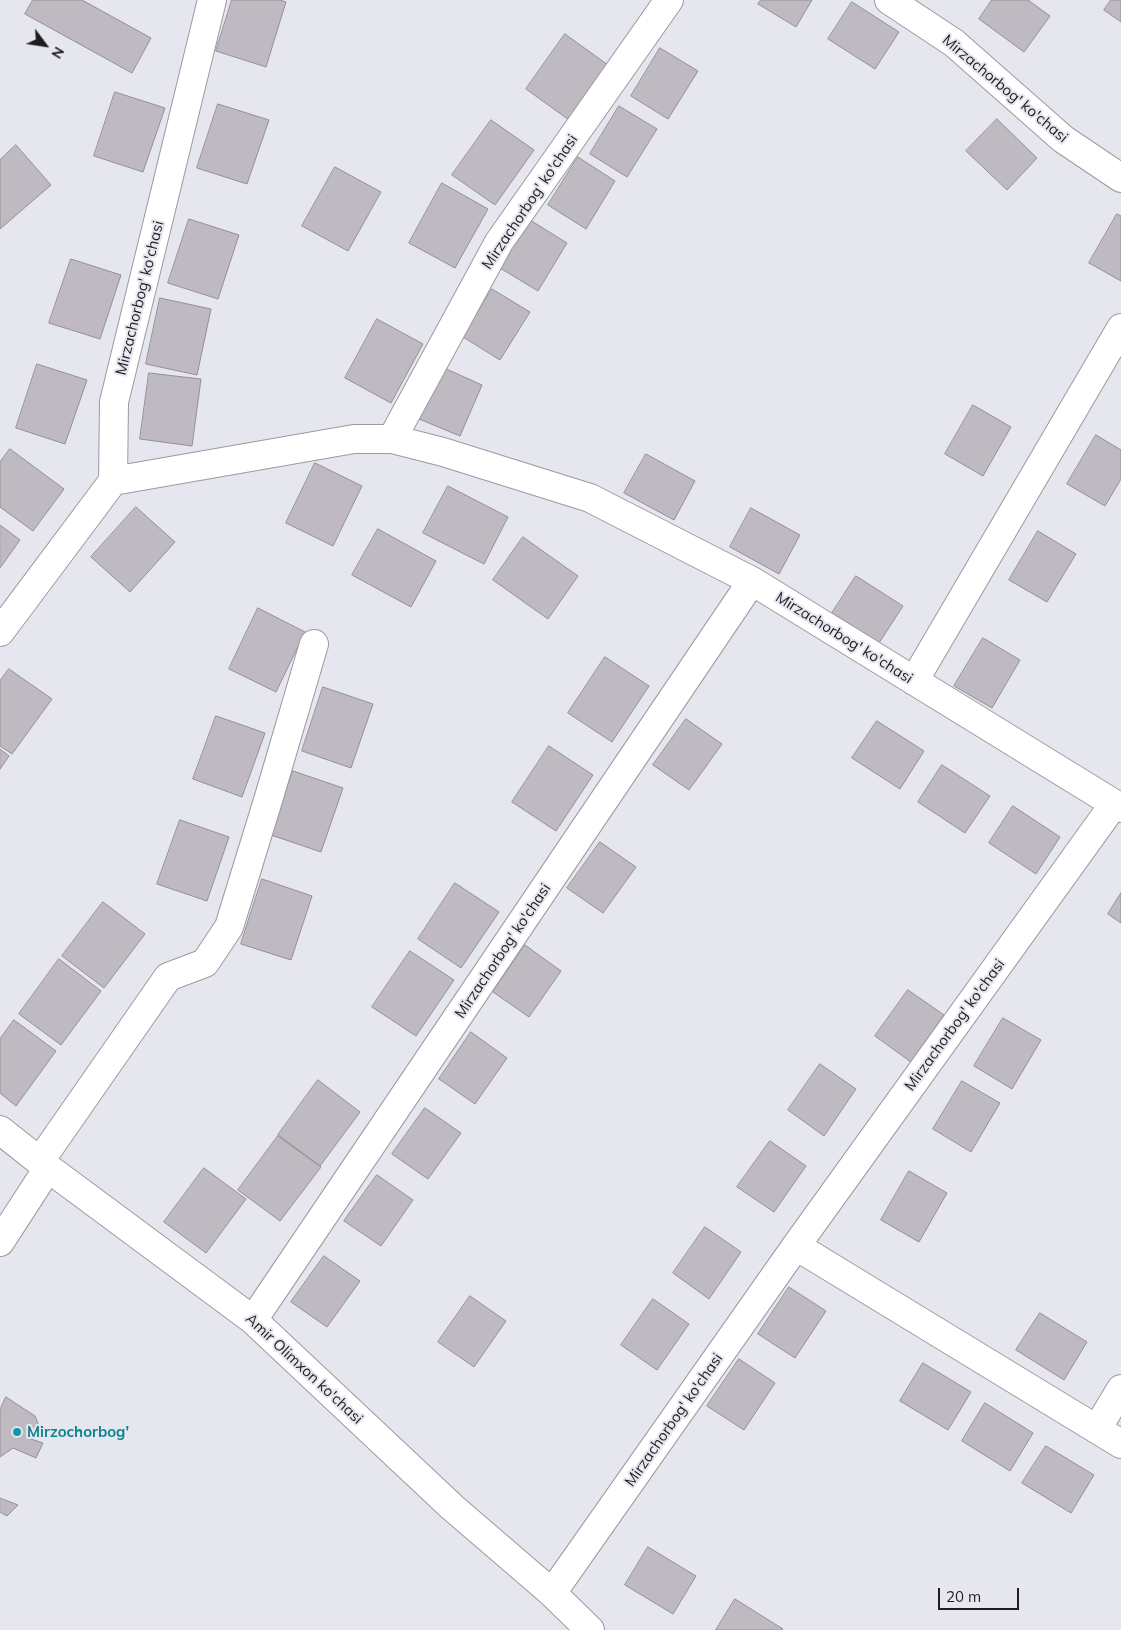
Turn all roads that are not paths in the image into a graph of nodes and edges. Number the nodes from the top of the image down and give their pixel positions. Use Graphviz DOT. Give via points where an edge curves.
graph roads {
  1 [pos="212,0"];
  2 [pos="669,0"];
  3 [pos="889,0"];
  4 [pos="1121,178"];
  5 [pos="1121,328"];
  6 [pos="392,439"];
  7 [pos="113,481"];
  8 [pos="752,581"];
  9 [pos="0,632"];
  10 [pos="314,644"];
  11 [pos="914,681"];
  12 [pos="1118,806"];
  13 [pos="0,1130"];
  14 [pos="44,1164"];
  15 [pos="0,1242"];
  16 [pos="796,1246"];
  17 [pos="253,1320"];
  18 [pos="1121,1389"];
  19 [pos="1097,1429"];
  20 [pos="1121,1444"];
  21 [pos="552,1593"];
  22 [pos="590,1630"];
  1 -- 7 [label="street, Mirzachorbog' ko'chasi" via="114,402"];
  2 -- 6 [label="street, Mirzachorbog' ko'chasi" via="499,242"];
  3 -- 4 [label="street, Mirzachorbog' ko'chasi" via="954,43 1063,140"];
  5 -- 11 [label="street"];
  6 -- 7 [label="street, Mirzachorbog' ko'chasi" via="354,439"];
  6 -- 8 [label="street, Mirzachorbog' ko'chasi" via="590,498"];
  7 -- 9 [label="street"];
  8 -- 11 [label="street, Mirzachorbog' ko'chasi"];
  8 -- 17 [label="street, Mirzachorbog' ko'chasi"];
  10 -- 14 [label="street" via="229,927 205,963 168,977"];
  11 -- 12 [label="street, Mirzachorbog' ko'chasi"];
  12 -- 16 [label="street, Mirzachorbog' ko'chasi"];
  13 -- 14 [label="street, Amir Olimxon ko'chasi"];
  14 -- 15 [label="street"];
  14 -- 17 [label="street, Amir Olimxon ko'chasi"];
  16 -- 19 [label="street"];
  16 -- 21 [label="street, Mirzachorbog' ko'chasi"];
  17 -- 21 [label="street, Amir Olimxon ko'chasi" via="452,1508"];
  18 -- 19 [label="street"];
  19 -- 20 [label="street"];
  21 -- 22 [label="street, Amir Olimxon ko'chasi"];
}
